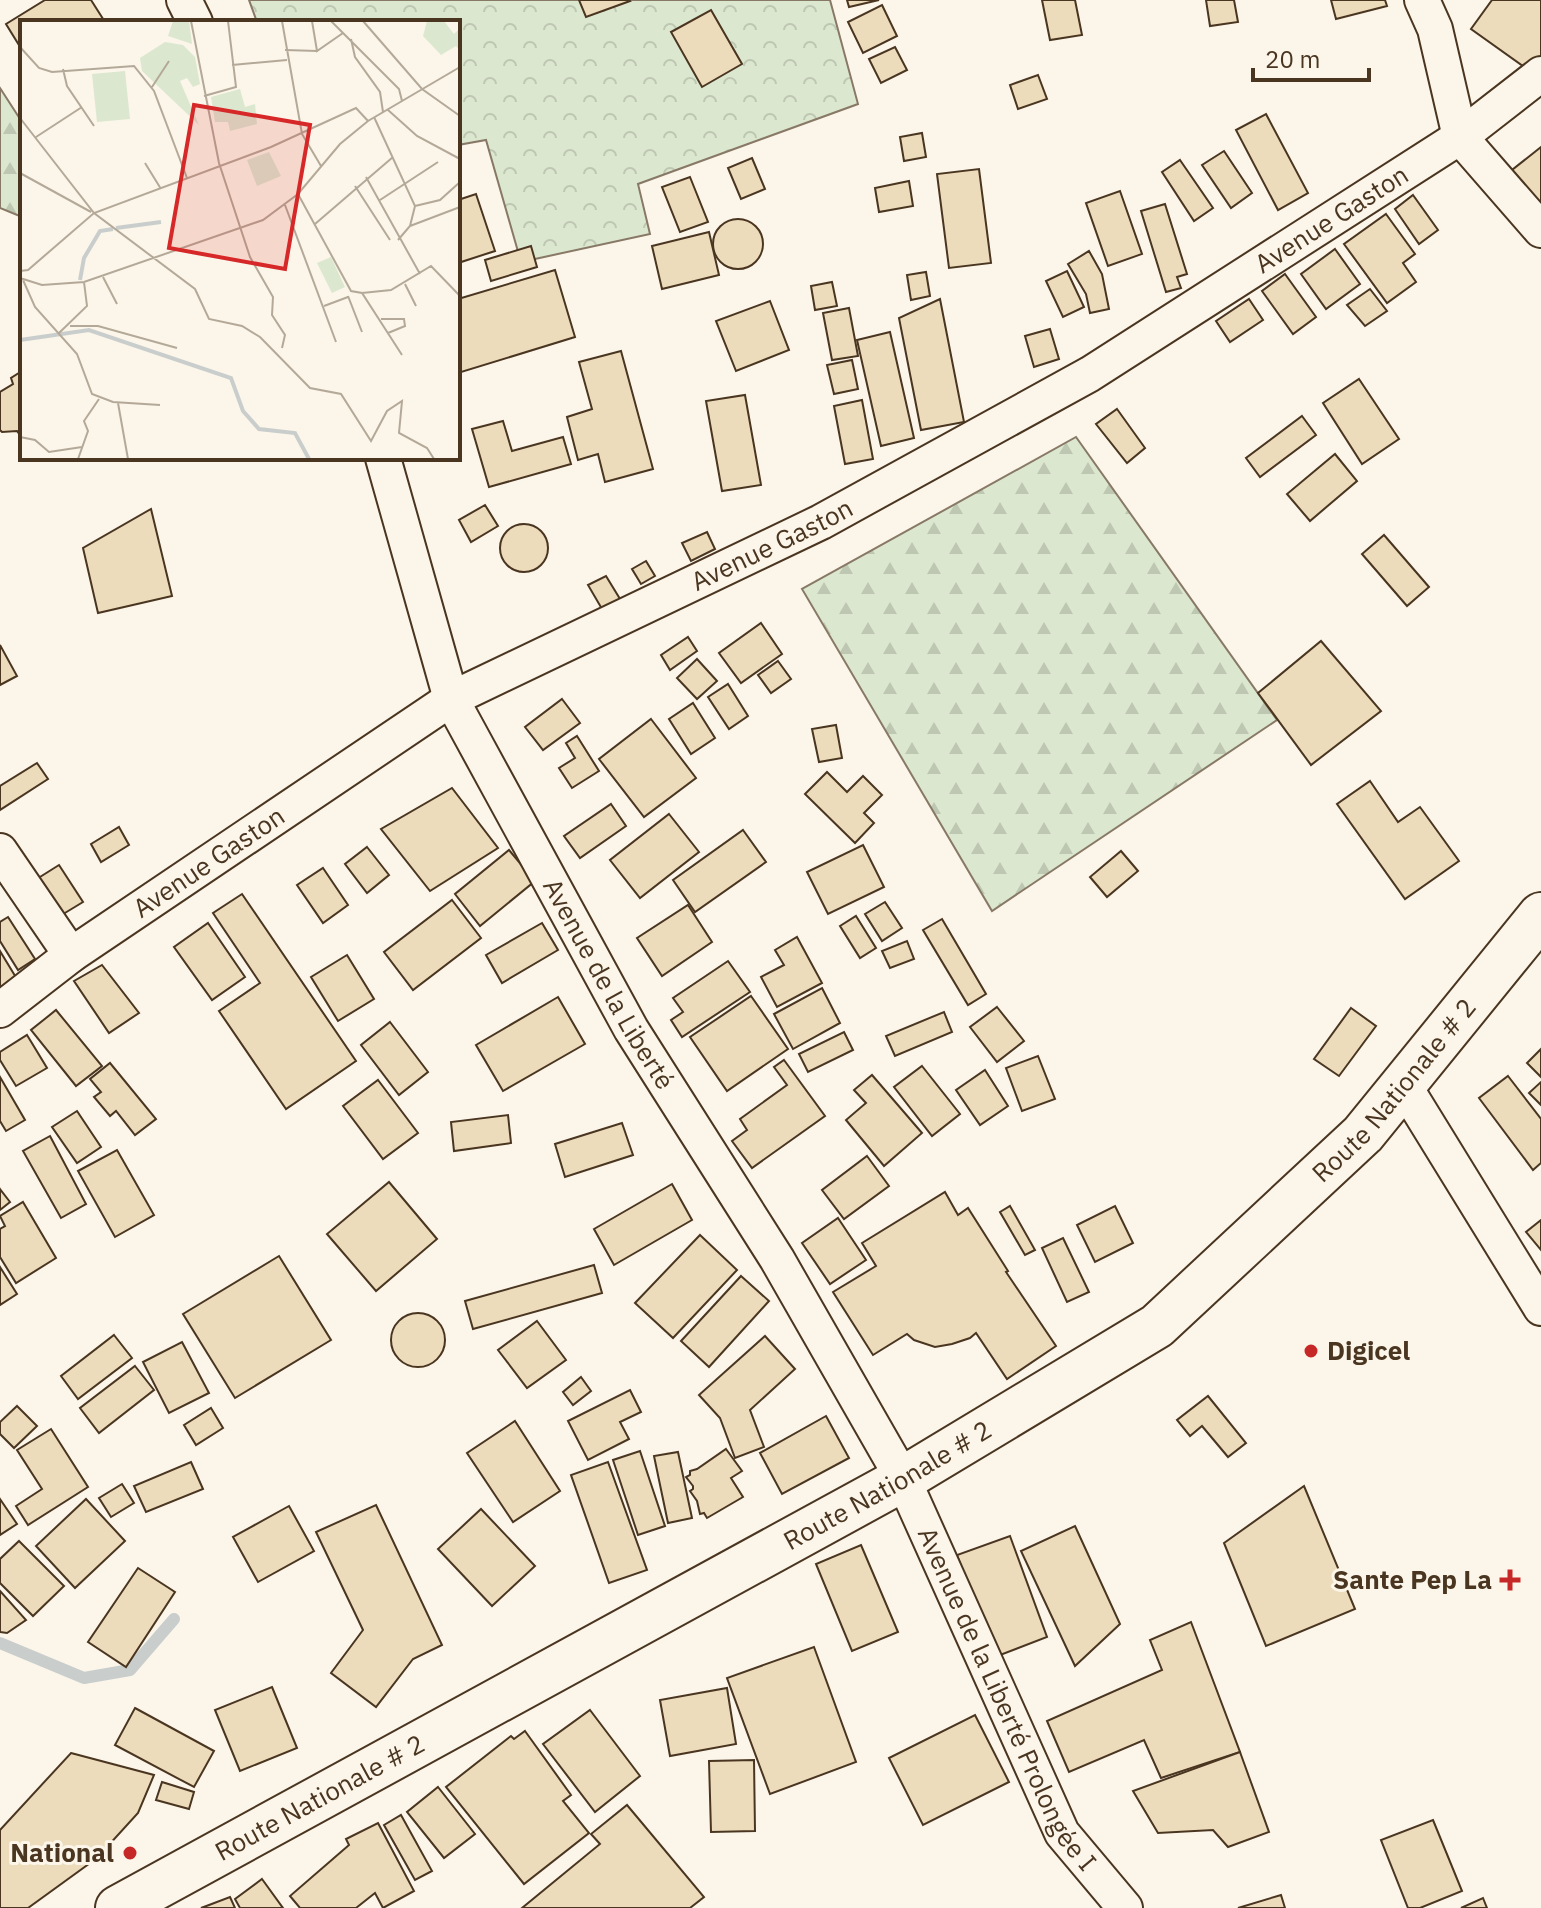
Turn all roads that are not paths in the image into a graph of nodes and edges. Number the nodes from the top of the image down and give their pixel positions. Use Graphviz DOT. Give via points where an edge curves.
graph roads {
  1 [pos="184,0"];
  2 [pos="1422,0"];
  3 [pos="194,20"];
  4 [pos="1541,74"];
  5 [pos="1460,137"];
  6 [pos="1541,230"];
  7 [pos="384,460"];
  8 [pos="451,699"];
  9 [pos="0,851"];
  10 [pos="1541,915"];
  11 [pos="71,955"];
  12 [pos="0,1010"];
  13 [pos="1403,1084"];
  14 [pos="1541,1308"];
  15 [pos="903,1479"];
  16 [pos="118,1908"];
  17 [pos="1125,1908"];
  1 -- 3 [label="street"];
  2 -- 5 [label="street" via="1435,29"];
  4 -- 5 [label="street, Avenue Gaston"];
  5 -- 6 [label="street"];
  5 -- 8 [label="street, Avenue Gaston" via="1090,374 821,522"];
  7 -- 8 [label="street, Avenue de la Liberté"];
  8 -- 11 [label="street, Avenue Gaston"];
  8 -- 15 [label="street, Avenue de la Liberté" via="631,1029 777,1259"];
  9 -- 11 [label="street"];
  10 -- 13 [label="main road, Route Nationale # 2"];
  11 -- 12 [label="street, Avenue Gaston"];
  13 -- 14 [label="street"];
  13 -- 15 [label="main road, Route Nationale # 2" via="1363,1134 1157,1326"];
  15 -- 16 [label="main road, Route Nationale # 2"];
  15 -- 17 [label="street, Avenue de la Liberté Prolongée I" via="1062,1833"];
}
